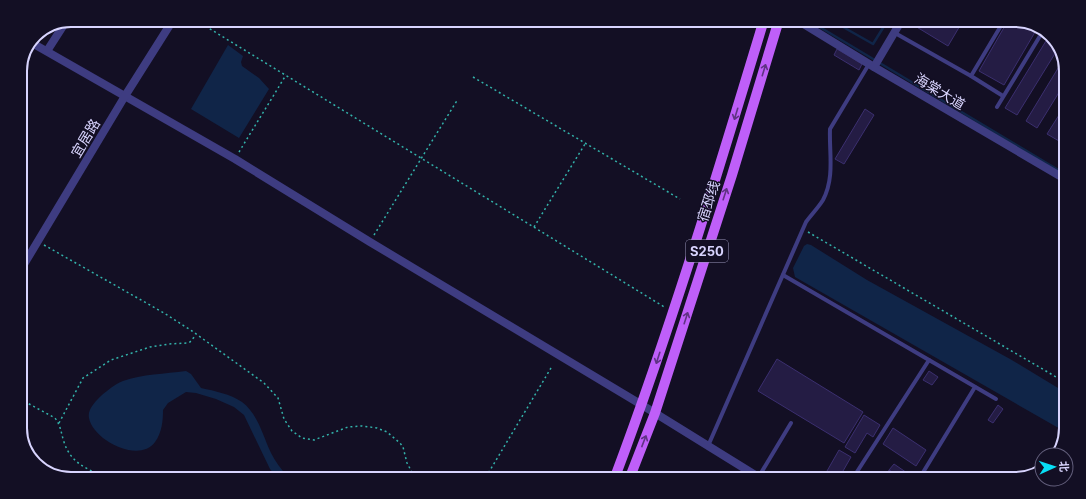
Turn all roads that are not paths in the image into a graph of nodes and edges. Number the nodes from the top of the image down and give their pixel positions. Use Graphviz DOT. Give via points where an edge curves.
graph roads {
  1 [pos="169,27"];
  2 [pos="762,27"];
  3 [pos="777,27"];
  4 [pos="809,27"];
  5 [pos="898,27"];
  6 [pos="1000,27"];
  7 [pos="61,28"];
  8 [pos="894,32"];
  9 [pos="1040,35"];
  10 [pos="36,45"];
  11 [pos="47,52"];
  12 [pos="874,64"];
  13 [pos="971,76"];
  14 [pos="126,96"];
  15 [pos="1003,96"];
  16 [pos="997,107"];
  17 [pos="1059,175"];
  18 [pos="27,259"];
  19 [pos="782,275"];
  20 [pos="929,360"];
  21 [pos="975,387"];
  22 [pos="996,399"];
  23 [pos="642,404"];
  24 [pos="655,413"];
  25 [pos="791,423"];
  26 [pos="708,446"];
  27 [pos="617,472"];
  28 [pos="632,472"];
  29 [pos="749,472"];
  30 [pos="762,472"];
  31 [pos="857,472"];
  32 [pos="923,472"];
  1 -- 14 [label="street, 宜居路"];
  2 -- 23 [label="main road, 宿邳线 / S250, one-way" via="718,173"];
  24 -- 3 [label="main road, 宿邳线 / S250, one-way"];
  4 -- 12 [label="street, 海棠大道"];
  5 -- 8 [label="street"];
  6 -- 13 [label="lane"];
  7 -- 11 [label="street"];
  8 -- 12 [label="street"];
  8 -- 13 [label="lane"];
  9 -- 15 [label="lane"];
  10 -- 11 [label="street"];
  11 -- 14 [label="street"];
  12 -- 17 [label="street, 海棠大道"];
  12 -- 19 [label="lane" via="830,129 831,174 828,188 822,201 806,222"];
  13 -- 15 [label="lane"];
  14 -- 18 [label="street, 宜居路"];
  14 -- 23 [label="street"];
  15 -- 16 [label="lane"];
  19 -- 20 [label="lane"];
  19 -- 26 [label="lane"];
  20 -- 21 [label="lane"];
  20 -- 31 [label="lane"];
  21 -- 22 [label="lane"];
  21 -- 32 [label="lane"];
  23 -- 24 [label="street"];
  23 -- 27 [label="main road, 宿邳线 / S250"];
  24 -- 26 [label="street"];
  28 -- 24 [label="main road, 宿邳线 / S250, one-way"];
  25 -- 30 [label="lane"];
  26 -- 29 [label="street"];
}
